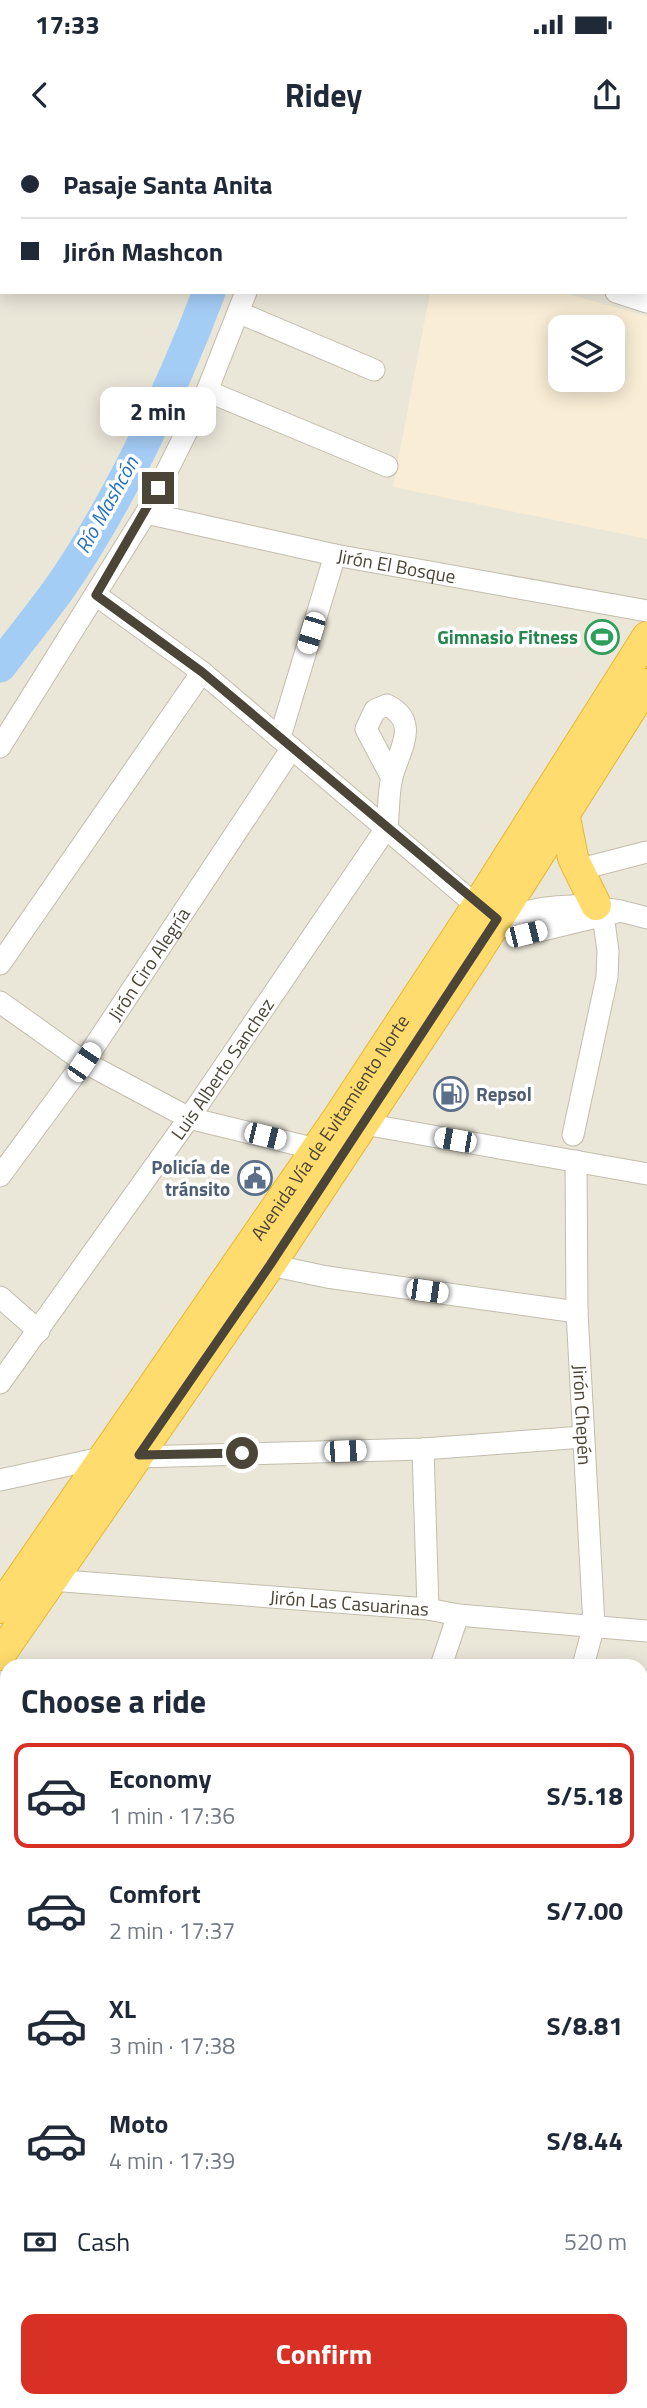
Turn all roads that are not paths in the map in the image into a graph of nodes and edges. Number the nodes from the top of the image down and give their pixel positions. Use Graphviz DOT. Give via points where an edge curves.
graph roads {
  1 [pos="245,294"];
  2 [pos="622,294"];
  3 [pos="647,302"];
  4 [pos="240,313"];
  5 [pos="374,370"];
  6 [pos="207,391"];
  7 [pos="387,466"];
  8 [pos="146,513"];
  9 [pos="335,555"];
  10 [pos="96,595"];
  11 [pos="647,611"];
  12 [pos="647,637"];
  13 [pos="202,672"];
  14 [pos="632,693"];
  15 [pos="286,742"];
  16 [pos="0,747"];
  17 [pos="392,778"];
  18 [pos="565,817"];
  19 [pos="387,827"];
  20 [pos="647,852"];
  21 [pos="578,870"];
  22 [pos="607,910"];
  23 [pos="487,913"];
  24 [pos="647,918"];
  25 [pos="0,964"];
  26 [pos="0,1002"];
  27 [pos="84,1062"];
  28 [pos="189,1118"];
  29 [pos="349,1121"];
  30 [pos="573,1135"];
  31 [pos="316,1149"];
  32 [pos="576,1161"];
  33 [pos="647,1174"];
  34 [pos="0,1176"];
  35 [pos="270,1265"];
  36 [pos="0,1297"];
  37 [pos="577,1312"];
  38 [pos="38,1331"];
  39 [pos="0,1383"];
  40 [pos="583,1437"];
  41 [pos="423,1449"];
  42 [pos="139,1455"];
  43 [pos="101,1458"];
  44 [pos="0,1480"];
  45 [pos="51,1580"];
  46 [pos="0,1608"];
  47 [pos="428,1609"];
  48 [pos="458,1615"];
  49 [pos="594,1625"];
  50 [pos="647,1631"];
  51 [pos="0,1655"];
  52 [pos="443,1659"];
  53 [pos="585,1659"];
  1 -- 4 [label="street"];
  2 -- 3 [label="street"];
  4 -- 5 [label="street"];
  4 -- 6 [label="street"];
  6 -- 7 [label="street"];
  6 -- 8 [label="street"];
  8 -- 9 [label="street, Jirón El Bosque"];
  8 -- 10 [label="street"];
  9 -- 11 [label="street, Jirón El Bosque"];
  9 -- 15 [label="street, Jirón Ciro Alegría"];
  10 -- 13 [label="street"];
  10 -- 16 [label="street"];
  12 -- 14 [label="highway, Avenida Vía de Evitamiento Norte"];
  13 -- 15 [label="street"];
  13 -- 25 [label="street"];
  14 -- 18 [label="highway, Avenida Vía de Evitamiento Norte"];
  14 -- 23 [label="highway, Avenida Vía de Evitamiento Norte"];
  15 -- 19 [label="street"];
  15 -- 27 [label="street, Jirón Ciro Alegría"];
  17 -- 19 [label="street, Luis Alberto Sanchez"];
  18 -- 21 [label="highway"];
  18 -- 23 [label="highway, Avenida Vía de Evitamiento Norte"];
  19 -- 23 [label="street"];
  19 -- 28 [label="street, Luis Alberto Sanchez"];
  20 -- 21 [label="street"];
  21 -- 22 [label="highway"];
  22 -- 23 [label="street" via="526,934"];
  22 -- 24 [label="street"];
  22 -- 30 [label="street" via="607,977"];
  23 -- 29 [label="highway, Avenida Vía de Evitamiento Norte"];
  26 -- 27 [label="street"];
  27 -- 28 [label="street"];
  27 -- 34 [label="street, Jirón Ciro Alegría"];
  28 -- 31 [label="street"];
  28 -- 38 [label="street, Luis Alberto Sanchez"];
  29 -- 31 [label="highway, Avenida Vía de Evitamiento Norte"];
  29 -- 32 [label="street"];
  29 -- 35 [label="highway, Avenida Vía de Evitamiento Norte"];
  31 -- 43 [label="highway, Avenida Vía de Evitamiento Norte"];
  32 -- 33 [label="street"];
  32 -- 37 [label="street, Jirón Chepén"];
  35 -- 37 [label="street"];
  35 -- 42 [label="highway, Avenida Vía de Evitamiento Norte"];
  36 -- 38 [label="street"];
  37 -- 40 [label="street, Jirón Chepén"];
  38 -- 39 [label="street, Luis Alberto Sanchez"];
  40 -- 41 [label="street"];
  40 -- 49 [label="street, Jirón Chepén"];
  41 -- 42 [label="street"];
  41 -- 47 [label="street"];
  42 -- 43 [label="street"];
  42 -- 45 [label="highway, Avenida Vía de Evitamiento Norte"];
  43 -- 44 [label="street"];
  43 -- 46 [label="highway, Avenida Vía de Evitamiento Norte"];
  45 -- 47 [label="street, Jirón Las Casuarinas"];
  45 -- 51 [label="highway, Avenida Vía de Evitamiento Norte"];
  47 -- 48 [label="street, Jirón Las Casuarinas"];
  48 -- 49 [label="street, Jirón Las Casuarinas"];
  48 -- 52 [label="street"];
  49 -- 50 [label="street, Jirón Las Casuarinas"];
  49 -- 53 [label="street, Jirón Chepén"];
}
